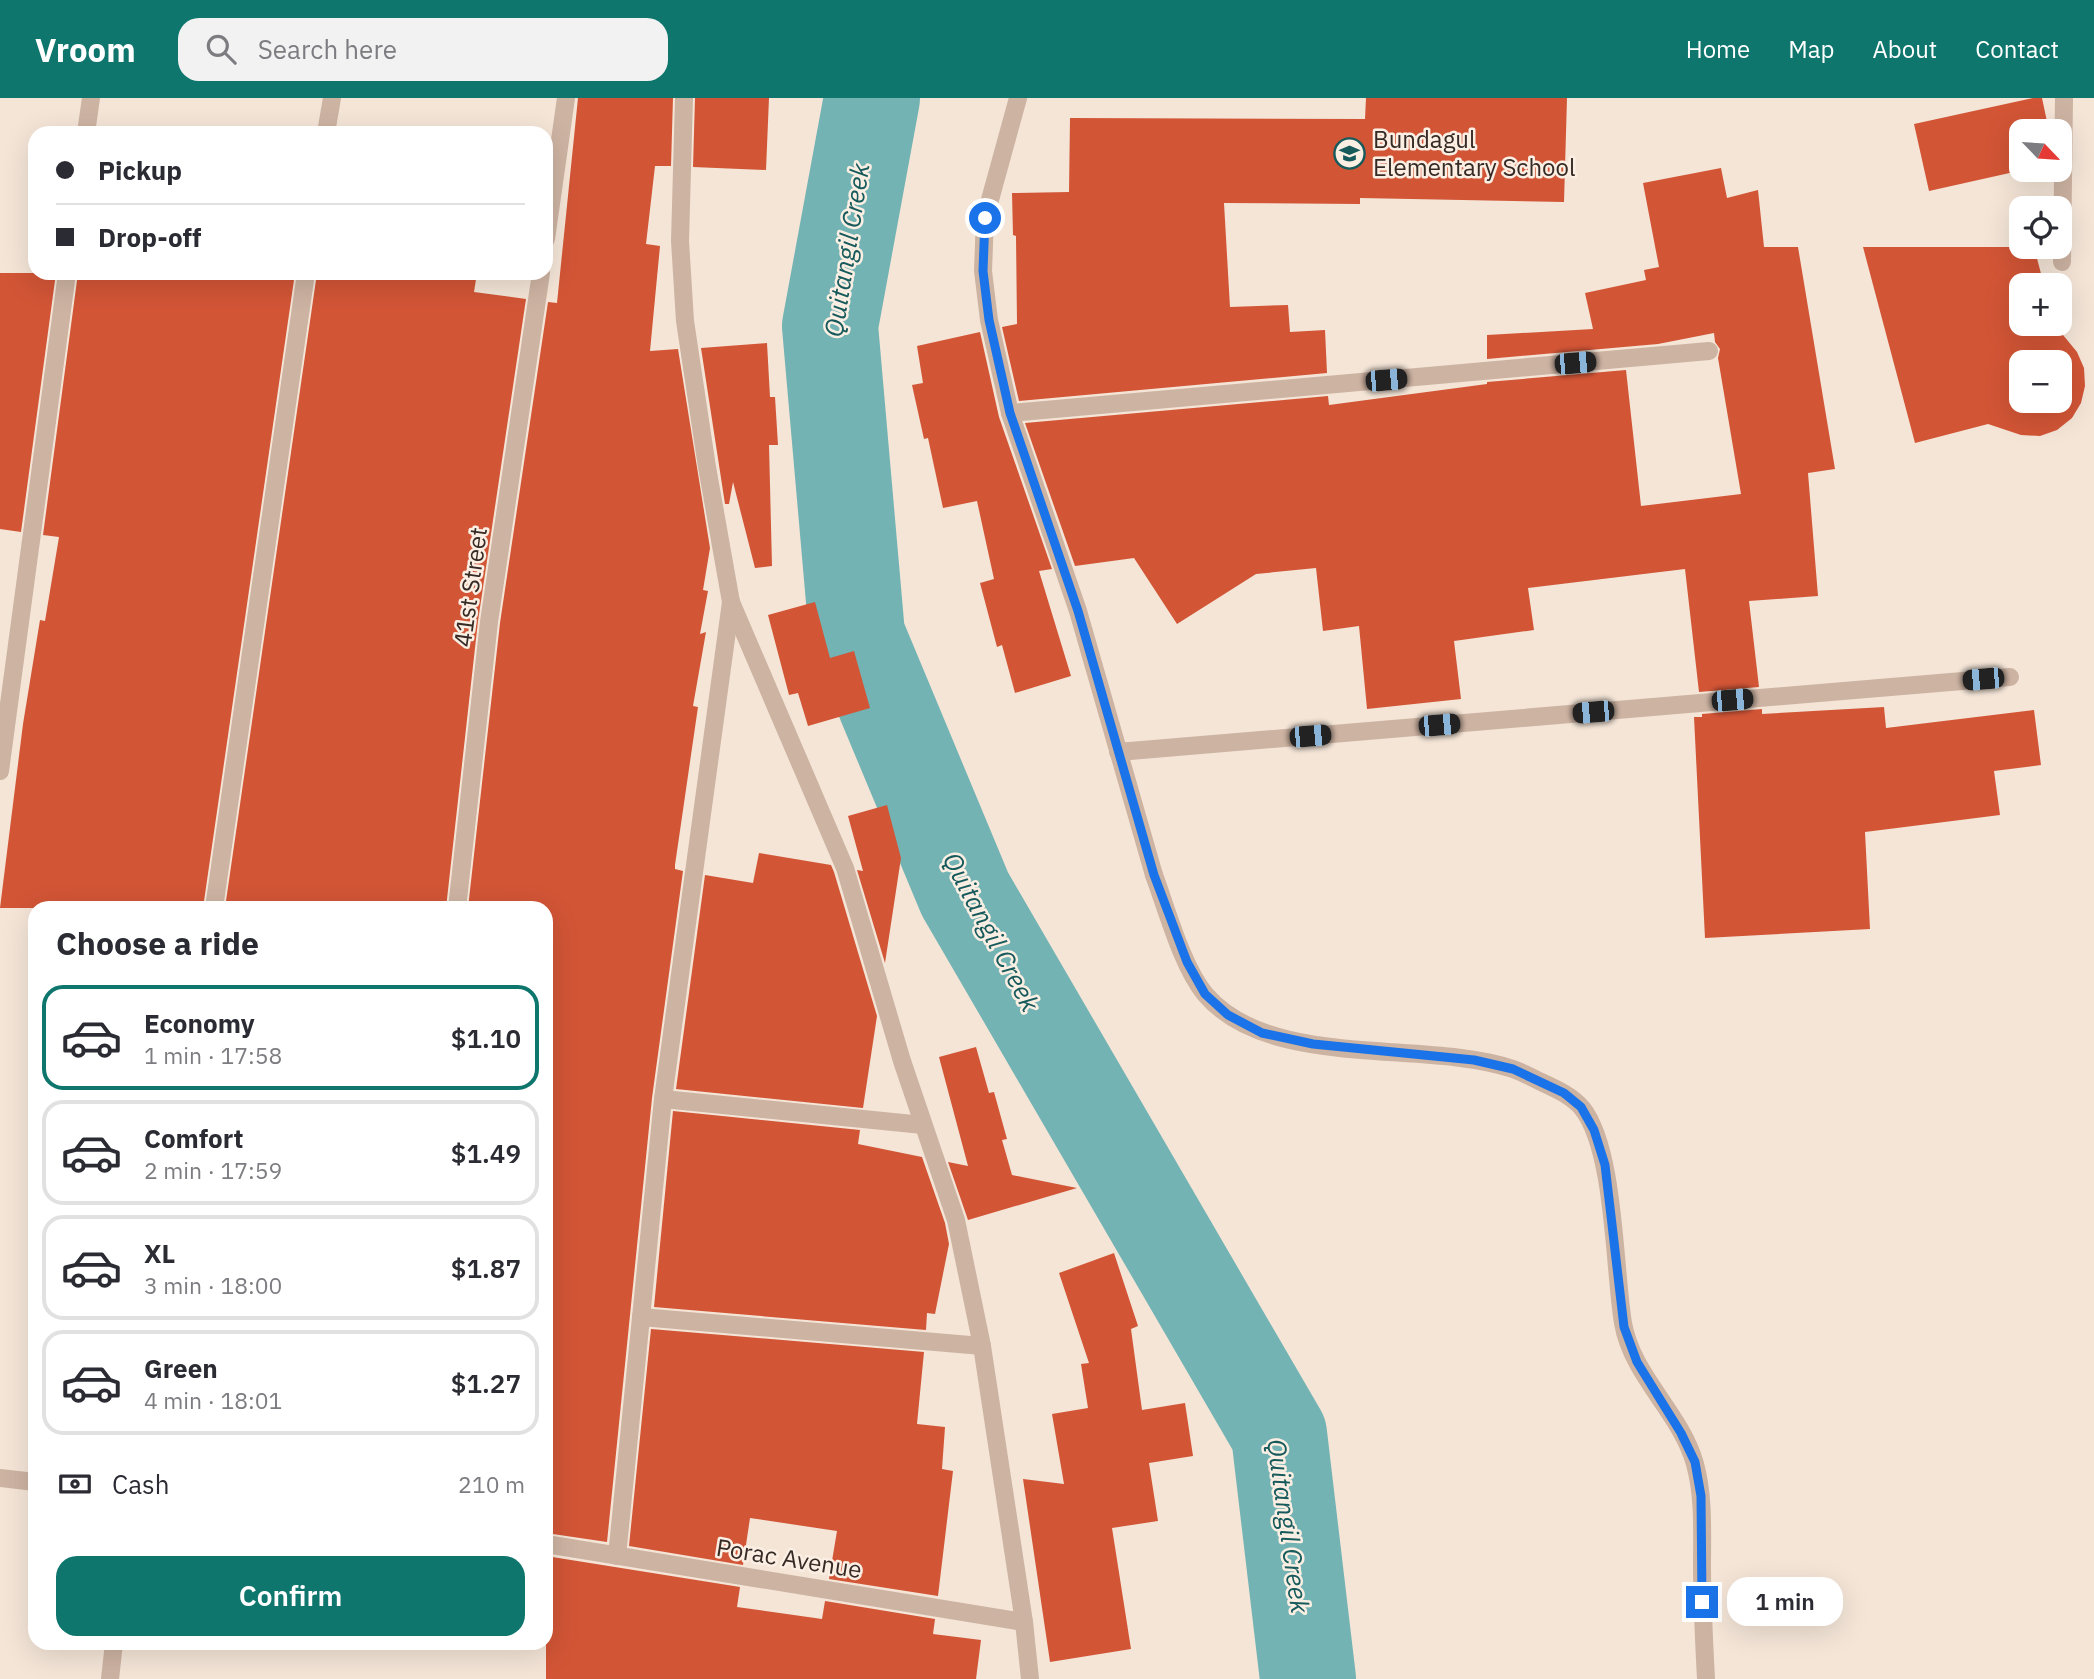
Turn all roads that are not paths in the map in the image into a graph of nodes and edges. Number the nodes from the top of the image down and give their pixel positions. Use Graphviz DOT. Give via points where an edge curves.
graph roads {
  1 [pos="91,98"];
  2 [pos="332,98"];
  3 [pos="566,98"];
  4 [pos="684,98"];
  5 [pos="1018,98"];
  6 [pos="2064,98"];
  7 [pos="87,126"];
  8 [pos="328,126"];
  9 [pos="553,190"];
  10 [pos="2062,262"];
  11 [pos="66,280"];
  12 [pos="305,280"];
  13 [pos="540,280"];
  14 [pos="1709,351"];
  15 [pos="1010,413"];
  16 [pos="731,602"];
  17 [pos="2010,677"];
  18 [pos="1118,752"];
  19 [pos="0,771"];
  20 [pos="215,901"];
  21 [pos="458,901"];
  22 [pos="663,1099"];
  23 [pos="923,1125"];
  24 [pos="641,1317"];
  25 [pos="982,1346"];
  26 [pos="0,1478"];
  27 [pos="28,1481"];
  28 [pos="553,1545"];
  29 [pos="617,1556"];
  30 [pos="1024,1622"];
  31 [pos="113,1650"];
  32 [pos="110,1679"];
  33 [pos="1030,1679"];
  34 [pos="1706,1679"];
  1 -- 7 [label="street"];
  2 -- 8 [label="street"];
  3 -- 9 [label="street"];
  4 -- 16 [label="street" via="680,241 685,321"];
  5 -- 15 [label="street" via="985,218 983,271"];
  6 -- 10 [label="street"];
  11 -- 19 [label="street"];
  12 -- 20 [label="street"];
  13 -- 21 [label="street, 41st Street" via="489,622"];
  14 -- 15 [label="street"];
  15 -- 18 [label="street" via="1078,611"];
  16 -- 22 [label="street"];
  16 -- 23 [label="street" via="845,868"];
  17 -- 18 [label="street"];
  18 -- 34 [label="street" via="1154,875 1187,962 1205,994 1228,1015 1262,1033 1313,1044 1474,1060 1513,1069 1564,1093 1581,1107 1605,1165 1624,1327 1637,1362 1695,1462 1701,1496"];
  22 -- 23 [label="street"];
  22 -- 24 [label="street"];
  23 -- 25 [label="street" via="956,1220"];
  24 -- 25 [label="street"];
  24 -- 29 [label="street"];
  25 -- 30 [label="street"];
  26 -- 27 [label="street"];
  28 -- 29 [label="street, Porac Avenue"];
  29 -- 30 [label="street, Porac Avenue"];
  30 -- 33 [label="street"];
  31 -- 32 [label="street"];
}
